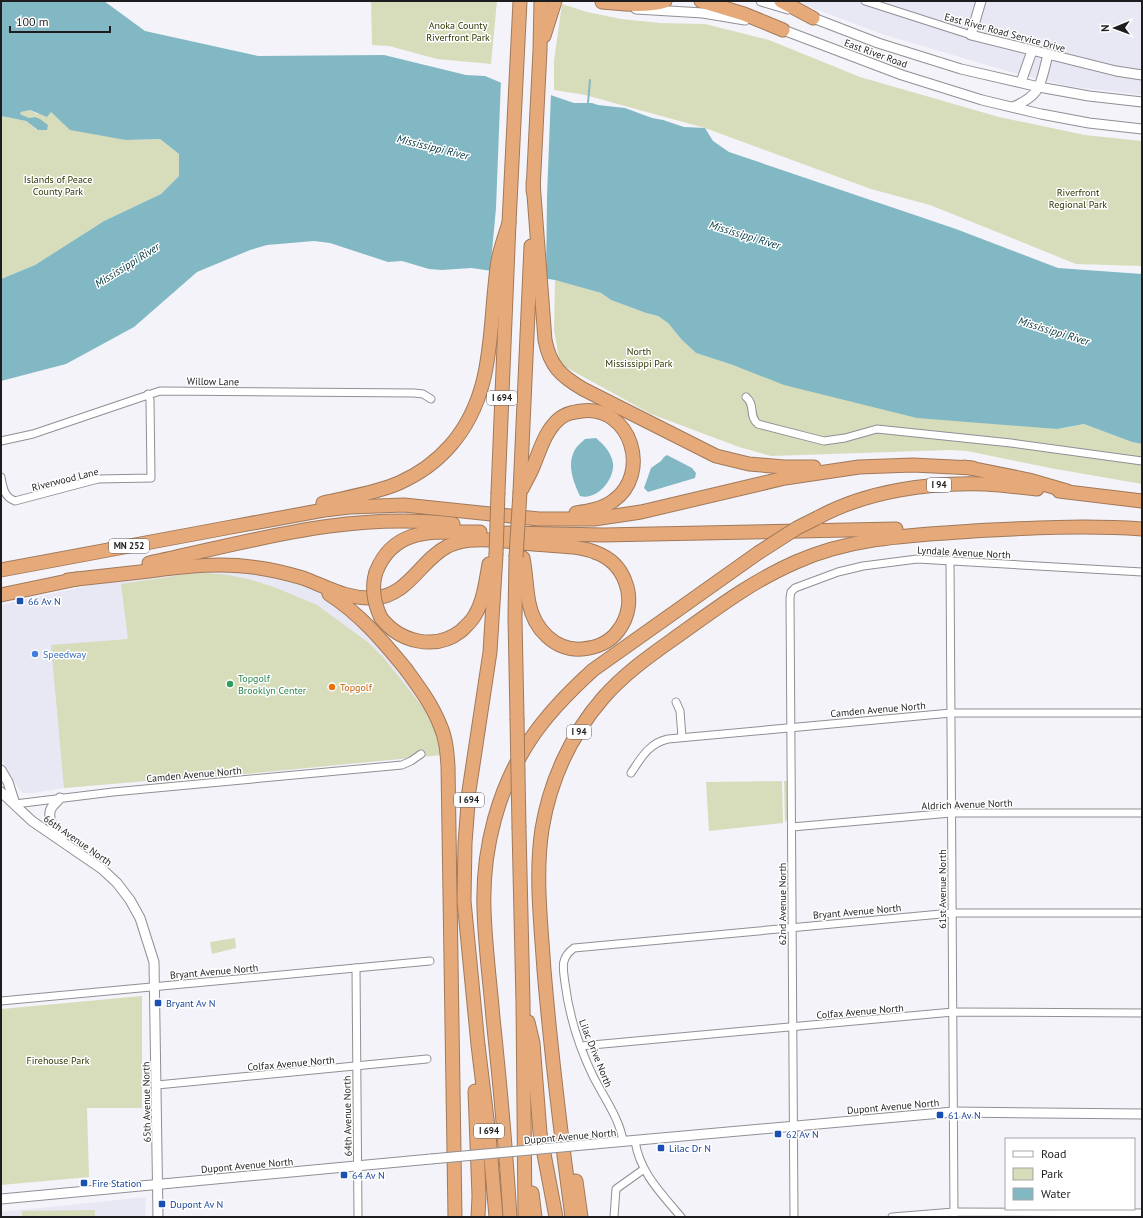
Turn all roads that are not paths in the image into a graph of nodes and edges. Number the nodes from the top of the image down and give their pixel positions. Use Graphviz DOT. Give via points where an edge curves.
graph roads {
  1 [pos="516,1"];
  2 [pos="520,1"];
  3 [pos="541,1"];
  4 [pos="555,1"];
  5 [pos="665,1"];
  6 [pos="701,1"];
  7 [pos="761,1"];
  8 [pos="865,1"];
  9 [pos="981,1"];
  10 [pos="602,2"];
  11 [pos="783,5"];
  12 [pos="813,18"];
  13 [pos="783,30"];
  14 [pos="971,35"];
  15 [pos="540,50"];
  16 [pos="1032,51"];
  17 [pos="1048,55"];
  18 [pos="517,56"];
  19 [pos="1142,74"];
  20 [pos="1021,82"];
  21 [pos="1039,87"];
  22 [pos="1142,102"];
  23 [pos="1013,107"];
  24 [pos="1142,129"];
  25 [pos="533,182"];
  26 [pos="500,305"];
  27 [pos="148,394"];
  28 [pos="746,397"];
  29 [pos="432,399"];
  30 [pos="1,441"];
  31 [pos="1142,461"];
  32 [pos="973,468"];
  33 [pos="1,477"];
  34 [pos="520,492"];
  35 [pos="1067,492"];
  36 [pos="1142,501"];
  37 [pos="472,512"];
  38 [pos="1008,529"];
  39 [pos="1142,529"];
  40 [pos="482,532"];
  41 [pos="190,535"];
  42 [pos="493,555"];
  43 [pos="520,558"];
  44 [pos="950,560"];
  45 [pos="1,570"];
  46 [pos="278,572"];
  47 [pos="1142,572"];
  48 [pos="68,580"];
  49 [pos="791,592"];
  50 [pos="1,595"];
  51 [pos="676,702"];
  52 [pos="951,713"];
  53 [pos="1142,713"];
  54 [pos="791,728"];
  55 [pos="682,737"];
  56 [pos="421,754"];
  57 [pos="1,770"];
  58 [pos="631,773"];
  59 [pos="1,792"];
  60 [pos="60,798"];
  61 [pos="15,804"];
  62 [pos="951,813"];
  63 [pos="1142,813"];
  64 [pos="792,827"];
  65 [pos="66,845"];
  66 [pos="952,913"];
  67 [pos="1142,914"];
  68 [pos="792,927"];
  69 [pos="574,948"];
  70 [pos="430,961"];
  71 [pos="356,968"];
  72 [pos="155,986"];
  73 [pos="1,1001"];
  74 [pos="523,1003"];
  75 [pos="952,1012"];
  76 [pos="1142,1013"];
  77 [pos="793,1027"];
  78 [pos="478,1045"];
  79 [pos="453,1046"];
  80 [pos="582,1046"];
  81 [pos="551,1052"];
  82 [pos="427,1060"];
  83 [pos="357,1067"];
  84 [pos="156,1085"];
  85 [pos="524,1090"];
  86 [pos="953,1112"];
  87 [pos="1142,1114"];
  88 [pos="793,1126"];
  89 [pos="635,1141"];
  90 [pos="623,1142"];
  91 [pos="358,1167"];
  92 [pos="644,1169"];
  93 [pos="158,1184"];
  94 [pos="1,1199"];
  95 [pos="1142,1213"];
  96 [pos="954,1214"];
  97 [pos="158,1217"];
  98 [pos="358,1217"];
  99 [pos="455,1217"];
  100 [pos="462,1217"];
  101 [pos="478,1217"];
  102 [pos="496,1217"];
  103 [pos="510,1217"];
  104 [pos="525,1217"];
  105 [pos="535,1217"];
  106 [pos="556,1217"];
  107 [pos="572,1217"];
  108 [pos="582,1217"];
  109 [pos="614,1217"];
  110 [pos="681,1217"];
  111 [pos="794,1217"];
  112 [pos="892,1217"];
  1 -- 18 [label="highway"];
  2 -- 18 [label="highway, I 694"];
  3 -- 15 [label="highway, I 694"];
  4 -- 15 [label="highway"];
  5 -- 10 [label="highway" via="649,4"];
  6 -- 13 [label="highway" via="744,14"];
  7 -- 11 [label="street"];
  8 -- 14 [label="street, East River Road Service Drive"];
  9 -- 14 [label="street"];
  10 -- 13 [label="street, East River Road" via="639,10 726,16"];
  11 -- 12 [label="highway"];
  12 -- 20 [label="street, East River Road" via="921,57"];
  13 -- 23 [label="street, East River Road" via="902,75"];
  14 -- 16 [label="street, East River Road Service Drive"];
  15 -- 25 [label="highway, I 694"];
  16 -- 17 [label="street, East River Road Service Drive"];
  16 -- 20 [label="street"];
  17 -- 19 [label="street, East River Road Service Drive" via="1116,71"];
  17 -- 21 [label="street"];
  18 -- 26 [label="highway, I 694" via="509,223"];
  20 -- 21 [label="street, East River Road"];
  21 -- 22 [label="street, East River Road"];
  21 -- 23 [label="street" via="1026,102"];
  23 -- 24 [label="street, East River Road" via="1089,123"];
  25 -- 32 [label="highway" via="547,352 555,367 575,385 716,456 749,464 810,467 917,462"];
  25 -- 34 [label="highway, I 694"];
  26 -- 41 [label="highway" via="481,392 474,411 455,440 426,468 400,483 376,491"];
  26 -- 42 [label="highway, I 694, bridge" via="498,492"];
  27 -- 29 [label="street, Willow Lane" via="160,391 414,393"];
  27 -- 30 [label="street, Willow Lane" via="33,434"];
  27 -- 33 [label="street, Riverwood Lane" via="151,478 98,479 15,501 6,495"];
  28 -- 31 [label="street" via="752,404 753,419 758,424 824,441 880,429"];
  32 -- 35 [label="highway"];
  32 -- 37 [label="highway" via="913,465 859,467 785,478 641,512 594,519 551,519"];
  34 -- 37 [label="highway" via="547,433 566,415 581,411 607,414 627,434 633,452 632,472 624,490 608,504 591,510 562,514"];
  34 -- 43 [label="highway, I 694, bridge" via="517,537"];
  35 -- 36 [label="highway, I 94"];
  35 -- 103 [label="highway, I 94, bridge" via="984,484 921,487 867,498 817,518 758,553 593,670 556,706 532,736 512,771 494,818 485,874 484,908"];
  37 -- 41 [label="highway" via="404,505 361,506 324,510"];
  38 -- 39 [label="highway, I 94" via="1075,526"];
  38 -- 40 [label="highway" via="859,529 603,535"];
  38 -- 81 [label="highway, I 94" via="883,538 840,546 800,560 735,594 643,661 604,697 578,733 564,758 548,800 541,841 539,892"];
  40 -- 42 [label="highway, bridge" via="417,534 398,543 380,562 376,572 374,596 381,618 398,634 416,641 436,642 454,635 469,622 478,608"];
  40 -- 48 [label="highway" via="460,525 420,522 375,521 342,524 258,539"];
  41 -- 45 [label="highway, MN 252"];
  42 -- 78 [label="highway, I 694" via="490,652 465,843 464,901"];
  43 -- 46 [label="highway" via="530,608 537,623 551,640 567,648 587,649 604,643 616,633 628,610 626,583 618,568 608,559 585,549 484,539 465,541 442,550 399,589 375,598 347,596 303,578"];
  43 -- 74 [label="highway, I 694, bridge" via="517,718"];
  44 -- 47 [label="street, Lyndale Avenue North"];
  44 -- 49 [label="street, Lyndale Avenue North" via="917,559 864,566 838,572 795,588"];
  44 -- 52 [label="street, 61st Avenue North"];
  46 -- 48 [label="highway" via="244,566 212,565"];
  46 -- 79 [label="highway" via="325,592 367,624 422,691 440,724 446,741 448,766"];
  48 -- 50 [label="highway"];
  49 -- 54 [label="street, 62nd Avenue North"];
  51 -- 55 [label="street" via="680,711"];
  52 -- 53 [label="street, Camden Avenue North"];
  52 -- 54 [label="street, Camden Avenue North"];
  52 -- 62 [label="street, 61st Avenue North"];
  54 -- 55 [label="street, Camden Avenue North"];
  54 -- 64 [label="street, 62nd Avenue North"];
  55 -- 58 [label="street, Camden Avenue North" via="656,742"];
  56 -- 60 [label="street, Camden Avenue North" via="402,765"];
  57 -- 61 [label="street, 66th Avenue North"];
  59 -- 61 [label="street, 66th Avenue North"];
  60 -- 61 [label="street, Camden Avenue North"];
  60 -- 65 [label="street" via="50,813 51,823"];
  61 -- 65 [label="street, 66th Avenue North" via="32,821"];
  62 -- 63 [label="street, Aldrich Avenue North"];
  62 -- 64 [label="street, Aldrich Avenue North"];
  62 -- 66 [label="street, 61st Avenue North"];
  64 -- 68 [label="street, 62nd Avenue North"];
  65 -- 72 [label="street, 66th Avenue North" via="102,869 130,900 147,937 154,962"];
  66 -- 67 [label="street, Bryant Avenue North"];
  66 -- 68 [label="street, Bryant Avenue North"];
  66 -- 75 [label="street, 61st Avenue North"];
  68 -- 69 [label="street, Bryant Avenue North"];
  68 -- 77 [label="street, 62nd Avenue North"];
  69 -- 80 [label="street, Lilac Drive North" via="565,955 564,970 571,1018"];
  70 -- 71 [label="street, Bryant Avenue North"];
  71 -- 72 [label="street, Bryant Avenue North"];
  71 -- 83 [label="street, 64th Avenue North"];
  72 -- 73 [label="street, Bryant Avenue North"];
  72 -- 84 [label="street, 65th Avenue North"];
  74 -- 85 [label="highway, I 694"];
  74 -- 106 [label="highway" via="533,1043 540,1133"];
  75 -- 76 [label="street, Colfax Avenue North"];
  75 -- 77 [label="street, Colfax Avenue North"];
  75 -- 86 [label="street, 61st Avenue North"];
  77 -- 80 [label="street, Colfax Avenue North"];
  77 -- 88 [label="street, 62nd Avenue North"];
  78 -- 101 [label="highway" via="475,1084"];
  78 -- 102 [label="highway, I 694"];
  79 -- 99 [label="highway"];
  79 -- 100 [label="highway"];
  80 -- 90 [label="street, Lilac Drive North" via="592,1074 620,1126"];
  81 -- 107 [label="highway, I 94"];
  81 -- 108 [label="highway" via="560,1070"];
  82 -- 83 [label="street, Colfax Avenue North"];
  83 -- 84 [label="street, Colfax Avenue North"];
  83 -- 91 [label="street, 64th Avenue North"];
  84 -- 93 [label="street, 65th Avenue North"];
  85 -- 104 [label="highway, I 694"];
  85 -- 105 [label="highway"];
  86 -- 87 [label="street, Dupont Avenue North"];
  86 -- 88 [label="street, Dupont Avenue North"];
  86 -- 96 [label="street, 61st Avenue North"];
  88 -- 89 [label="street, Dupont Avenue North"];
  88 -- 111 [label="street, 62nd Avenue North"];
  89 -- 90 [label="street, Dupont Avenue North"];
  89 -- 92 [label="street" via="639,1160"];
  90 -- 91 [label="street, Dupont Avenue North, bridge"];
  91 -- 93 [label="street, Dupont Avenue North"];
  91 -- 98 [label="street, 64th Avenue North"];
  92 -- 109 [label="street" via="616,1189"];
  92 -- 110 [label="street"];
  93 -- 94 [label="street, Dupont Avenue North"];
  93 -- 97 [label="street, 65th Avenue North"];
  95 -- 96 [label="street"];
  96 -- 112 [label="street"];
}
